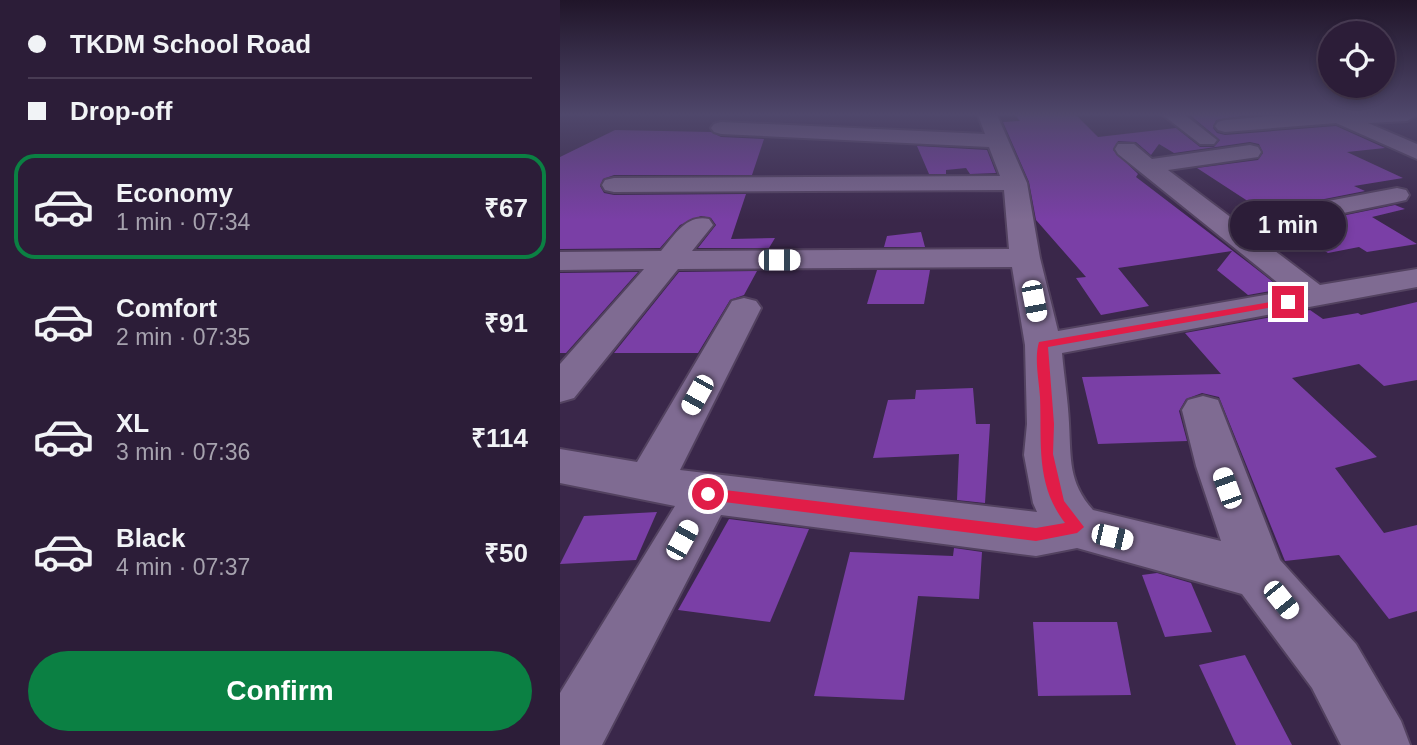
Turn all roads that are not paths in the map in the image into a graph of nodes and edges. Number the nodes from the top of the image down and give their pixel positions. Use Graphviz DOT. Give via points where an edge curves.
graph roads {
  1 [pos="1002,150"];
  2 [pos="1127,150"];
  3 [pos="1250,152"];
  4 [pos="1149,166"];
  5 [pos="1015,183"];
  6 [pos="614,185"];
  7 [pos="1397,195"];
  8 [pos="699,225"];
  9 [pos="1230,228"];
  10 [pos="1025,258"];
  11 [pos="669,260"];
  12 [pos="560,261"];
  13 [pos="1417,278"];
  14 [pos="1315,298"];
  15 [pos="744,308"];
  16 [pos="1043,345"];
  17 [pos="560,389"];
  18 [pos="1203,410"];
  19 [pos="560,466"];
  20 [pos="650,482"];
  21 [pos="708,494"];
  22 [pos="1077,527"];
  23 [pos="1259,575"];
  24 [pos="566,745"];
  25 [pos="1377,745"];
  1 -- 5 [label="street"];
  2 -- 4 [label="street"];
  3 -- 4 [label="street"];
  4 -- 9 [label="street"];
  5 -- 6 [label="street"];
  5 -- 10 [label="street"];
  7 -- 9 [label="street"];
  8 -- 11 [label="street"];
  9 -- 14 [label="street"];
  10 -- 11 [label="street"];
  10 -- 16 [label="street"];
  11 -- 12 [label="street"];
  11 -- 17 [label="street"];
  13 -- 14 [label="street"];
  14 -- 16 [label="street"];
  15 -- 20 [label="street"];
  16 -- 22 [label="street" via="1046,454 1058,503"];
  18 -- 23 [label="street"];
  19 -- 20 [label="street"];
  20 -- 21 [label="street"];
  21 -- 22 [label="street" via="1036,534"];
  21 -- 24 [label="street"];
  22 -- 23 [label="street"];
  23 -- 25 [label="street" via="1334,666"];
}
